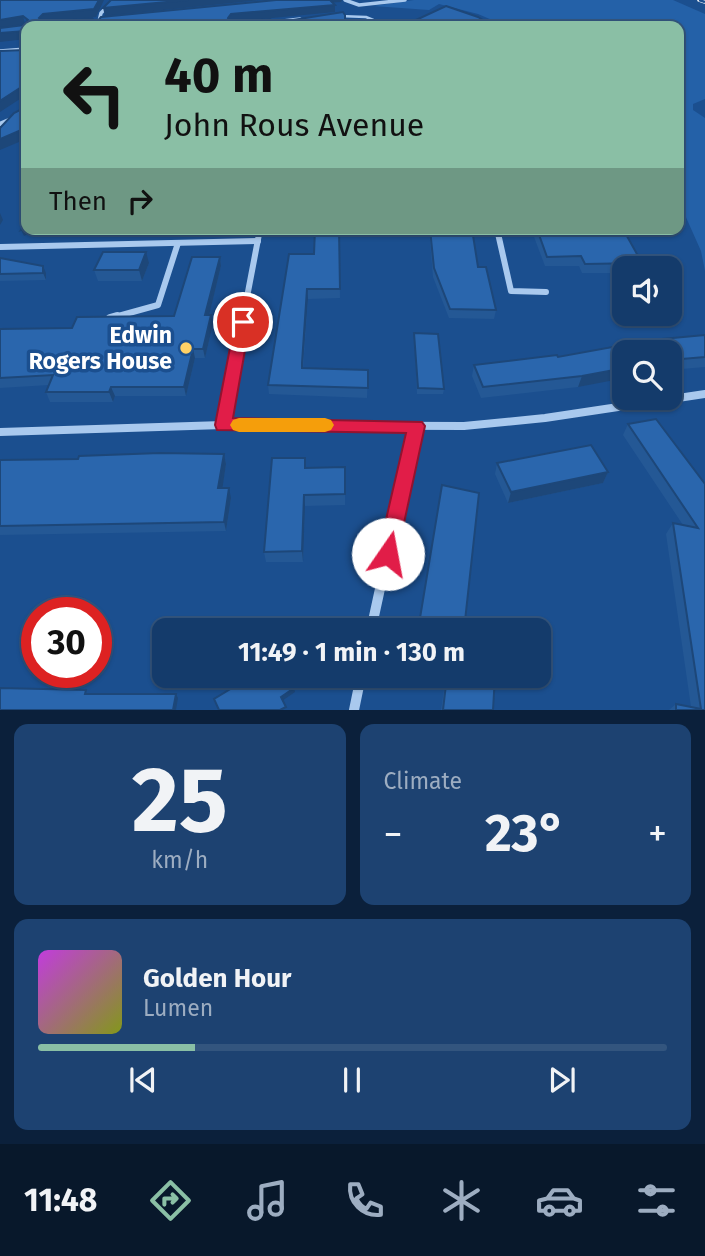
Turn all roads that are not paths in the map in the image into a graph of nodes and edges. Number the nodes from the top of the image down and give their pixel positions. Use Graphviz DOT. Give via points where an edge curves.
graph roads {
  1 [pos="114,0"];
  2 [pos="345,0"];
  3 [pos="405,0"];
  4 [pos="336,16"];
  5 [pos="311,18"];
  6 [pos="111,19"];
  7 [pos="97,20"];
  8 [pos="285,21"];
  9 [pos="376,21"];
  10 [pos="21,49"];
  11 [pos="0,51"];
  12 [pos="21,55"];
  13 [pos="0,57"];
  14 [pos="21,115"];
  15 [pos="0,124"];
  16 [pos="259,235"];
  17 [pos="498,235"];
  18 [pos="258,241"];
  19 [pos="178,243"];
  20 [pos="0,247"];
  21 [pos="546,292"];
  22 [pos="100,321"];
  23 [pos="705,394"];
  24 [pos="223,425"];
  25 [pos="416,426"];
  26 [pos="0,432"];
  27 [pos="374,618"];
  28 [pos="359,688"];
  29 [pos="354,710"];
  1 -- 7 [label="street"];
  2 -- 3 [label="street" via="359,5"];
  4 -- 9 [label="lane"];
  5 -- 8 [label="street"];
  6 -- 7 [label="street"];
  10 -- 11 [label="street"];
  12 -- 13 [label="street"];
  14 -- 15 [label="street"];
  16 -- 18 [label="street"];
  17 -- 21 [label="street" via="511,291"];
  18 -- 19 [label="street"];
  18 -- 24 [label="street"];
  19 -- 20 [label="street"];
  19 -- 22 [label="street" via="158,305"];
  23 -- 25 [label="street" via="505,423"];
  24 -- 25 [label="street"];
  24 -- 26 [label="street"];
  25 -- 27 [label="street"];
  28 -- 29 [label="street"];
}
